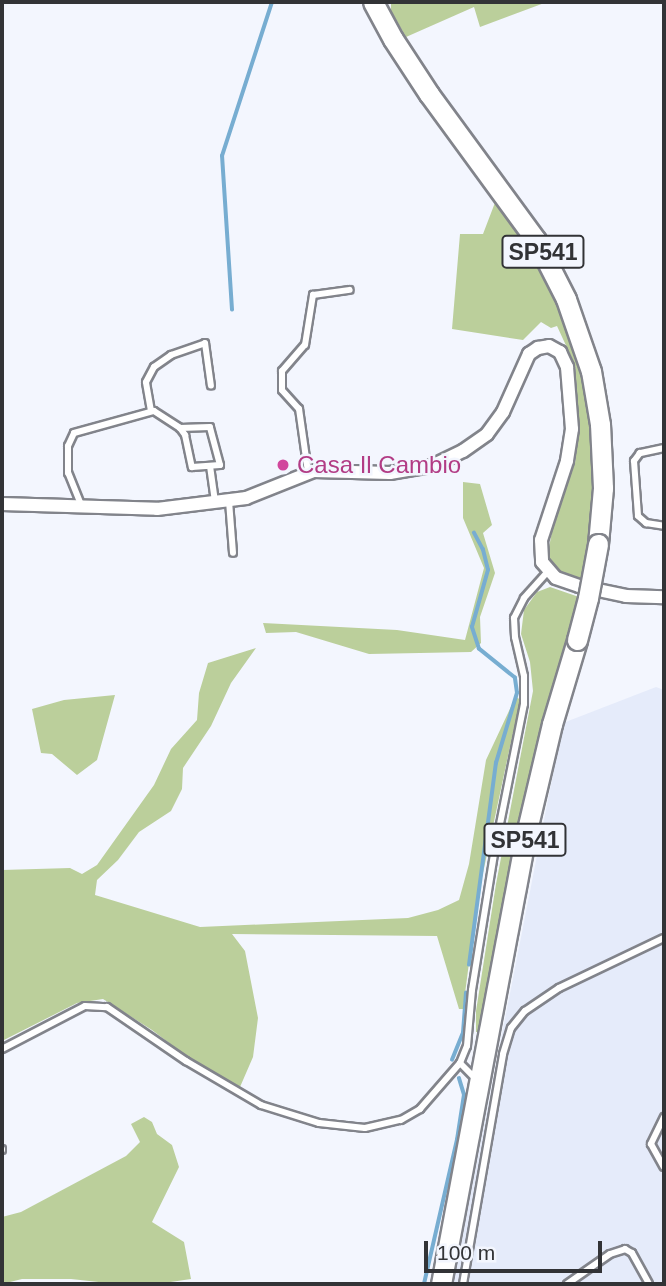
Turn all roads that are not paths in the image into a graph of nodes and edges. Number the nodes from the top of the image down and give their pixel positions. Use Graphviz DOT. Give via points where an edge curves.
graph roads {
  1 [pos="373,2"];
  2 [pos="350,290"];
  3 [pos="211,386"];
  4 [pos="151,411"];
  5 [pos="180,428"];
  6 [pos="664,448"];
  7 [pos="210,466"];
  8 [pos="308,472"];
  9 [pos="229,501"];
  10 [pos="215,502"];
  11 [pos="2,503"];
  12 [pos="83,509"];
  13 [pos="664,526"];
  14 [pos="233,553"];
  15 [pos="548,571"];
  16 [pos="664,597"];
  17 [pos="664,938"];
  18 [pos="477,1042"];
  19 [pos="2,1049"];
  20 [pos="460,1063"];
  21 [pos="479,1081"];
  22 [pos="664,1117"];
  23 [pos="664,1167"];
  24 [pos="441,1284"];
  25 [pos="463,1284"];
  26 [pos="567,1284"];
  27 [pos="649,1284"];
  1 -- 18 [label="main road, SP541, bridge" via="429,94 536,240 566,299 589,363 599,417 603,488 589,598 531,813"];
  2 -- 8 [label="lane" via="313,295 305,345 281,374 282,390 299,409"];
  3 -- 4 [label="lane" via="205,343 171,355 155,367 146,382"];
  4 -- 5 [label="lane"];
  4 -- 12 [label="lane" via="71,436 68,473"];
  5 -- 7 [label="lane" via="192,467"];
  5 -- 7 [label="lane" via="212,428 220,465"];
  6 -- 13 [label="lane" via="640,453 634,461 638,516 646,523"];
  7 -- 10 [label="lane"];
  8 -- 9 [label="street"];
  8 -- 15 [label="street" via="395,473 448,460 495,425 531,353 543,346 555,348 564,358 569,376 572,429 567,461 540,545"];
  9 -- 10 [label="street"];
  9 -- 14 [label="lane"];
  10 -- 12 [label="street" via="136,511"];
  11 -- 12 [label="street"];
  15 -- 16 [label="street" via="565,582 604,592"];
  15 -- 18 [label="lane" via="524,598 514,618 524,704 472,990"];
  17 -- 25 [label="lane" via="559,988 525,1011 511,1028"];
  18 -- 20 [label="lane"];
  18 -- 21 [label="main road, SP541"];
  19 -- 20 [label="lane" via="85,1006 107,1007 261,1105 320,1123 357,1128 386,1125 412,1115"];
  20 -- 21 [label="lane"];
  21 -- 24 [label="main road, SP541"];
  22 -- 23 [label="lane" via="650,1144"];
  26 -- 27 [label="lane" via="625,1249 632,1253"];
}
